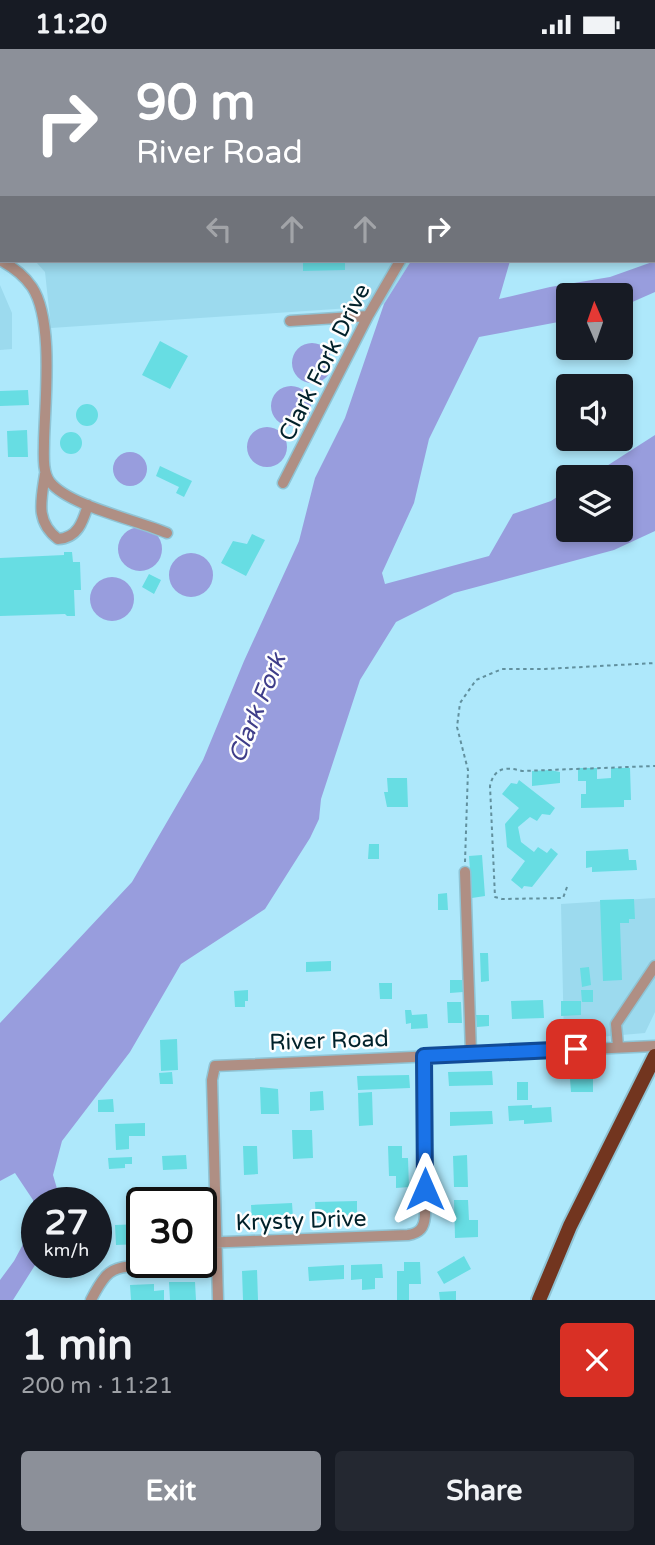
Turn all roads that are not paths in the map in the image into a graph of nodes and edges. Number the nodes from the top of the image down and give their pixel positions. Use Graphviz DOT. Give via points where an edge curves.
graph roads {
  1 [pos="5,263"];
  2 [pos="399,263"];
  3 [pos="368,316"];
  4 [pos="290,321"];
  5 [pos="46,474"];
  6 [pos="283,482"];
  7 [pos="88,505"];
  8 [pos="167,533"];
  9 [pos="465,872"];
  10 [pos="655,966"];
  11 [pos="655,1046"];
  12 [pos="618,1047"];
  13 [pos="471,1053"];
  14 [pos="424,1056"];
  15 [pos="655,1056"];
  16 [pos="215,1187"];
  17 [pos="217,1243"];
  18 [pos="126,1267"];
  19 [pos="91,1300"];
  20 [pos="218,1300"];
  21 [pos="539,1300"];
  1 -- 5 [label="street" via="34,289 43,315"];
  2 -- 3 [label="street, Clark Fork Drive"];
  3 -- 4 [label="street"];
  3 -- 6 [label="street, Clark Fork Drive"];
  5 -- 7 [label="street" via="51,484 71,499"];
  5 -- 7 [label="street" via="40,506 46,530 58,539 72,536"];
  7 -- 8 [label="street"];
  9 -- 13 [label="street"];
  10 -- 12 [label="street" via="616,1024"];
  11 -- 12 [label="street, River Road"];
  12 -- 13 [label="street, River Road"];
  13 -- 14 [label="street, River Road"];
  14 -- 16 [label="street, River Road" via="215,1066"];
  14 -- 17 [label="street, Krysty Drive" via="425,1216 418,1232"];
  15 -- 21 [label="highway" via="570,1226"];
  17 -- 20 [label="street"];
  18 -- 19 [label="street" via="105,1277"];
}
